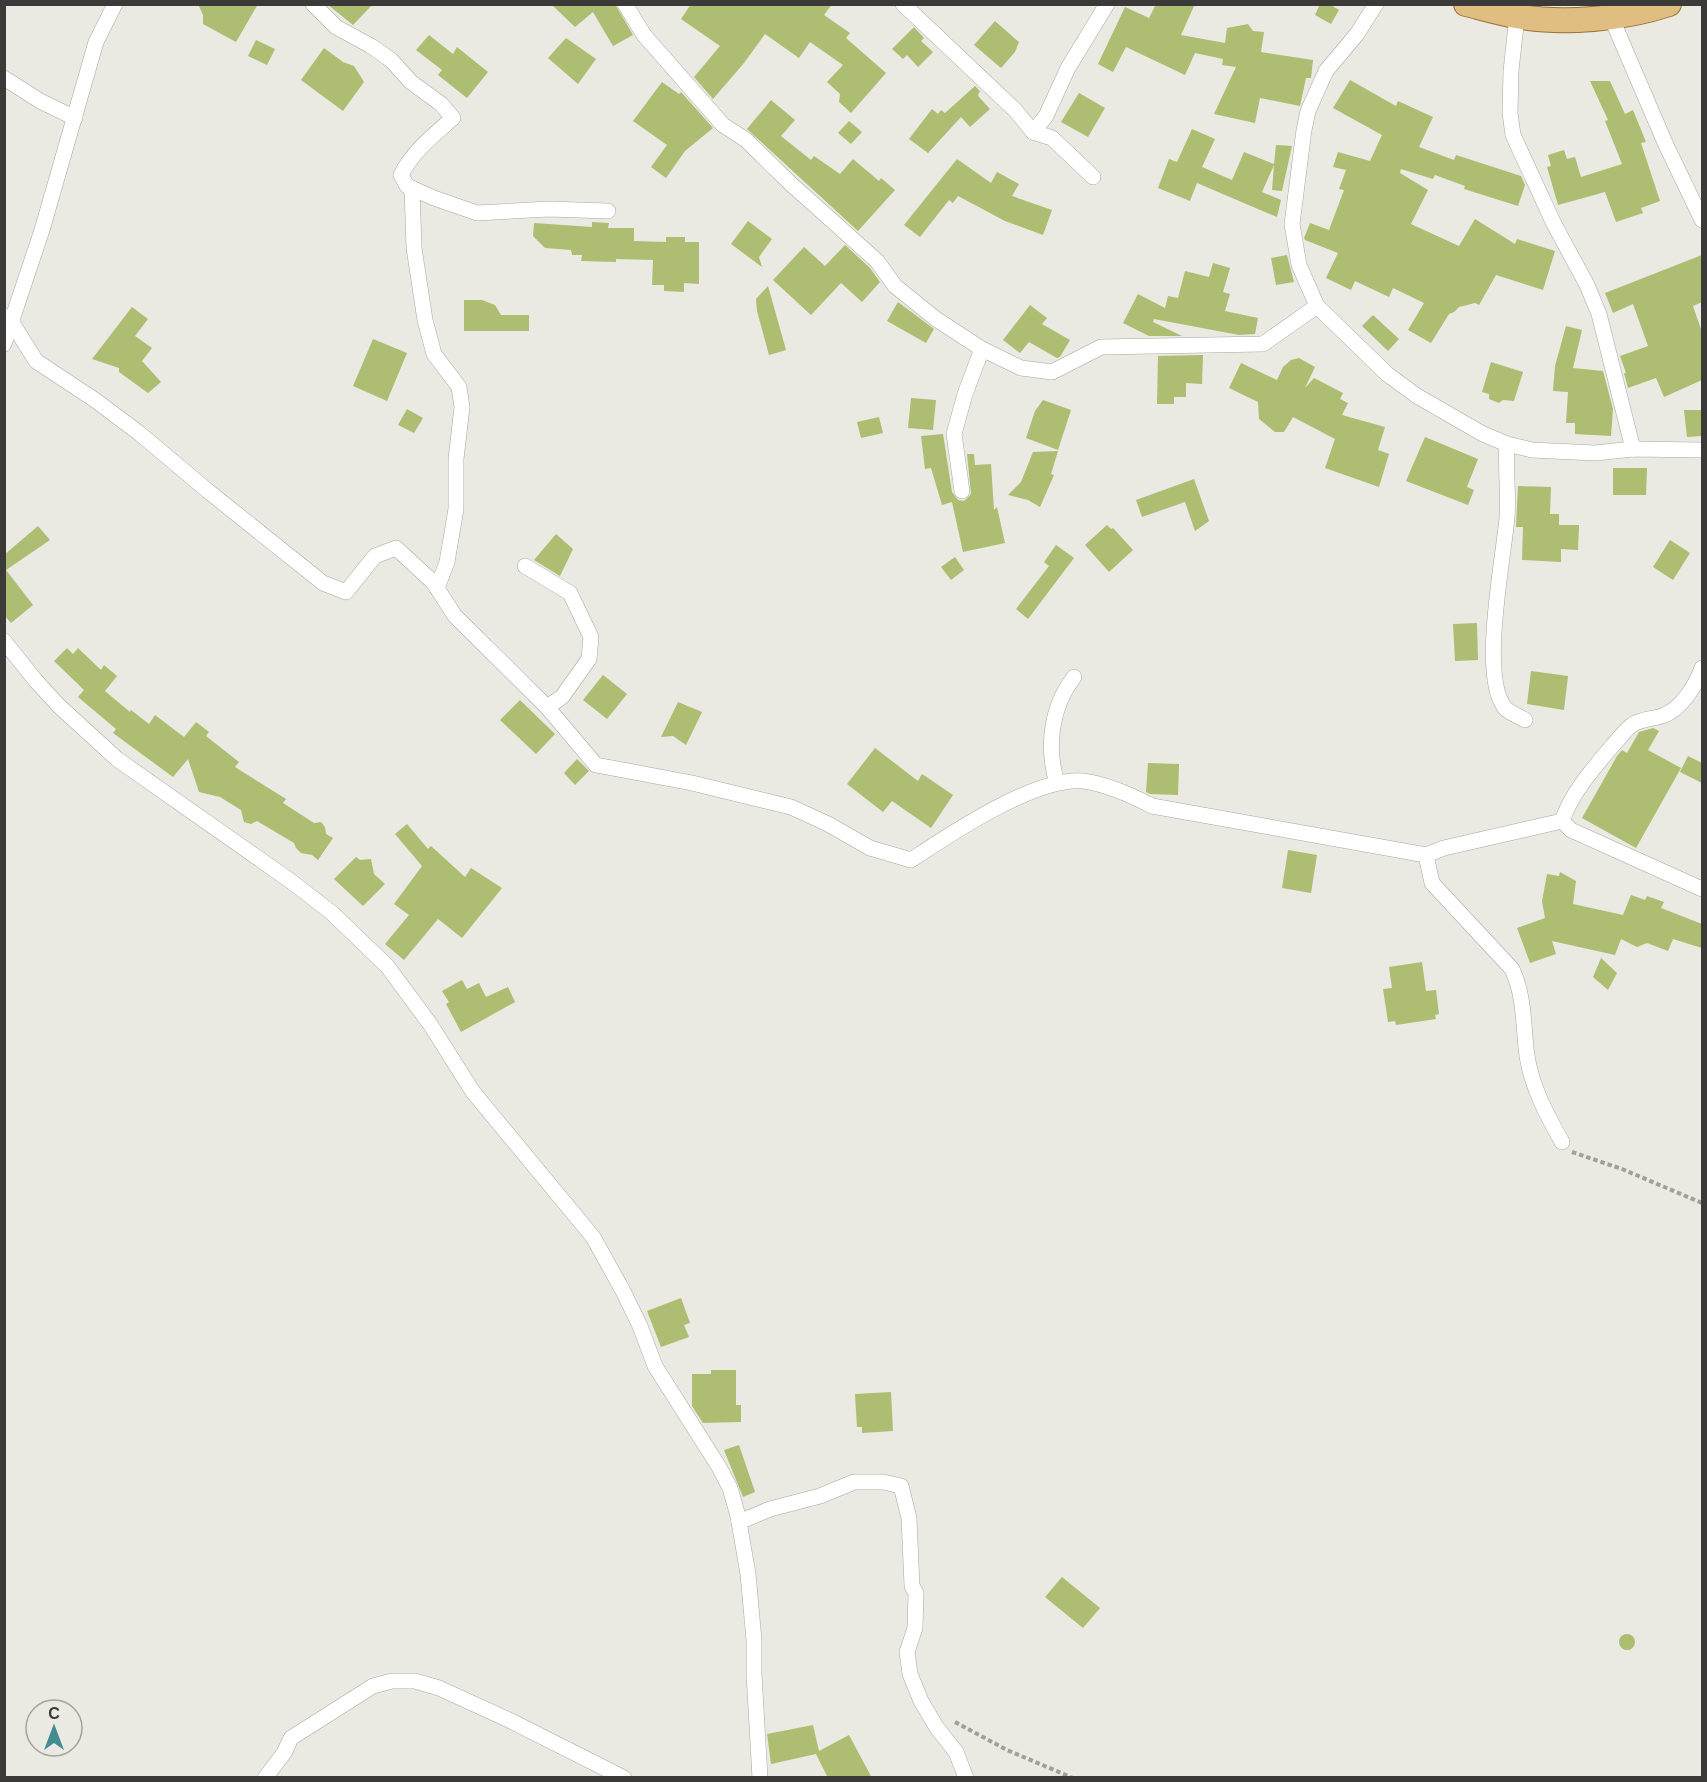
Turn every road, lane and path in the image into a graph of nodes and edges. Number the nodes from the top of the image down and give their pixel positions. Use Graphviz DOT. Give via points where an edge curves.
graph roads {
  1 [pos="115,4"];
  2 [pos="314,4"];
  3 [pos="625,4"];
  4 [pos="903,4"];
  5 [pos="1107,4"];
  6 [pos="1376,4"];
  7 [pos="1466,4"];
  8 [pos="1669,4"];
  9 [pos="1583,12"];
  10 [pos="1517,16"];
  11 [pos="1611,17"];
  12 [pos="4,78"];
  13 [pos="75,118"];
  14 [pos="1033,132"];
  15 [pos="1093,177"];
  16 [pos="412,188"];
  17 [pos="608,211"];
  18 [pos="1702,220"];
  19 [pos="1317,306"];
  20 [pos="8,319"];
  21 [pos="4,344"];
  22 [pos="982,350"];
  23 [pos="1507,444"];
  24 [pos="1634,449"];
  25 [pos="1702,450"];
  26 [pos="962,491"];
  27 [pos="525,566"];
  28 [pos="437,588"];
  29 [pos="4,641"];
  30 [pos="1702,668"];
  31 [pos="1074,677"];
  32 [pos="1699,687"];
  33 [pos="546,707"];
  34 [pos="1526,720"];
  35 [pos="1057,783"];
  36 [pos="1562,821"];
  37 [pos="1426,855"];
  38 [pos="1702,889"];
  39 [pos="1562,1143"];
  40 [pos="1702,1203"];
  41 [pos="739,1522"];
  42 [pos="926,1709"];
  43 [pos="265,1778"];
  44 [pos="624,1778"];
  45 [pos="760,1778"];
  46 [pos="966,1778"];
  47 [pos="1073,1778"];
  1 -- 13 [label="street" via="98,39"];
  2 -- 16 [label="street" via="336,27 392,60 453,118 405,165 401,175"];
  3 -- 22 [label="street" via="644,36 723,125 746,140 877,261 895,286"];
  4 -- 14 [label="street" via="1015,110"];
  5 -- 14 [label="street" via="1068,68 1046,116"];
  6 -- 19 [label="street" via="1326,71 1304,130 1292,224 1299,265"];
  7 -- 10 [label="main road"];
  8 -- 11 [label="main road"];
  9 -- 10 [label="main road" via="1541,19"];
  9 -- 11 [label="main road"];
  10 -- 24 [label="street" via="1511,71 1513,135 1599,314"];
  11 -- 18 [label="street"];
  12 -- 13 [label="street"];
  13 -- 20 [label="street" via="42,230"];
  14 -- 15 [label="street" via="1052,138"];
  16 -- 17 [label="street" via="477,213 549,208"];
  16 -- 28 [label="street" via="414,248 425,320 434,354 459,387 462,407 456,509 447,562"];
  19 -- 22 [label="street" via="1263,344 1101,347 1052,372 1022,368"];
  19 -- 23 [label="street" via="1387,374 1450,416"];
  20 -- 21 [label="street"];
  20 -- 28 [label="street" via="36,361 95,399 323,583 346,592 375,556 396,548"];
  22 -- 26 [label="street" via="954,434"];
  23 -- 24 [label="street" via="1533,450 1595,453"];
  23 -- 34 [label="street" via="1507,518 1493,647 1497,693 1503,708"];
  24 -- 25 [label="street"];
  27 -- 33 [label="street" via="570,593 591,637 589,659 562,697"];
  28 -- 33 [label="street" via="454,616"];
  29 -- 41 [label="street" via="59,706 109,752 292,882 332,913 387,966 473,1092 593,1237 623,1291 660,1375 730,1488"];
  30 -- 32 [label="street"];
  31 -- 35 [label="street" via="1055,716 1052,766"];
  32 -- 36 [label="street" via="1665,715 1632,724 1588,774"];
  33 -- 35 [label="street" via="596,765 791,807 870,848 911,860 962,826"];
  35 -- 37 [label="street" via="1083,781 1131,795 1152,806"];
  36 -- 37 [label="street"];
  36 -- 38 [label="street" via="1571,830"];
  37 -- 39 [label="street" via="1432,883 1512,969 1519,984 1535,1089"];
  39 -- 40 [label="path" via="1575,1155 1622,1169"];
  41 -- 42 [label="street" via="854,1482 901,1486 909,1518 912,1586 916,1593 915,1628 907,1652 910,1674"];
  41 -- 45 [label="street" via="754,1640"];
  42 -- 46 [label="street" via="956,1752"];
  42 -- 47 [label="path"];
  43 -- 44 [label="street" via="291,1738 373,1686 392,1681 415,1681 439,1688"];
}
